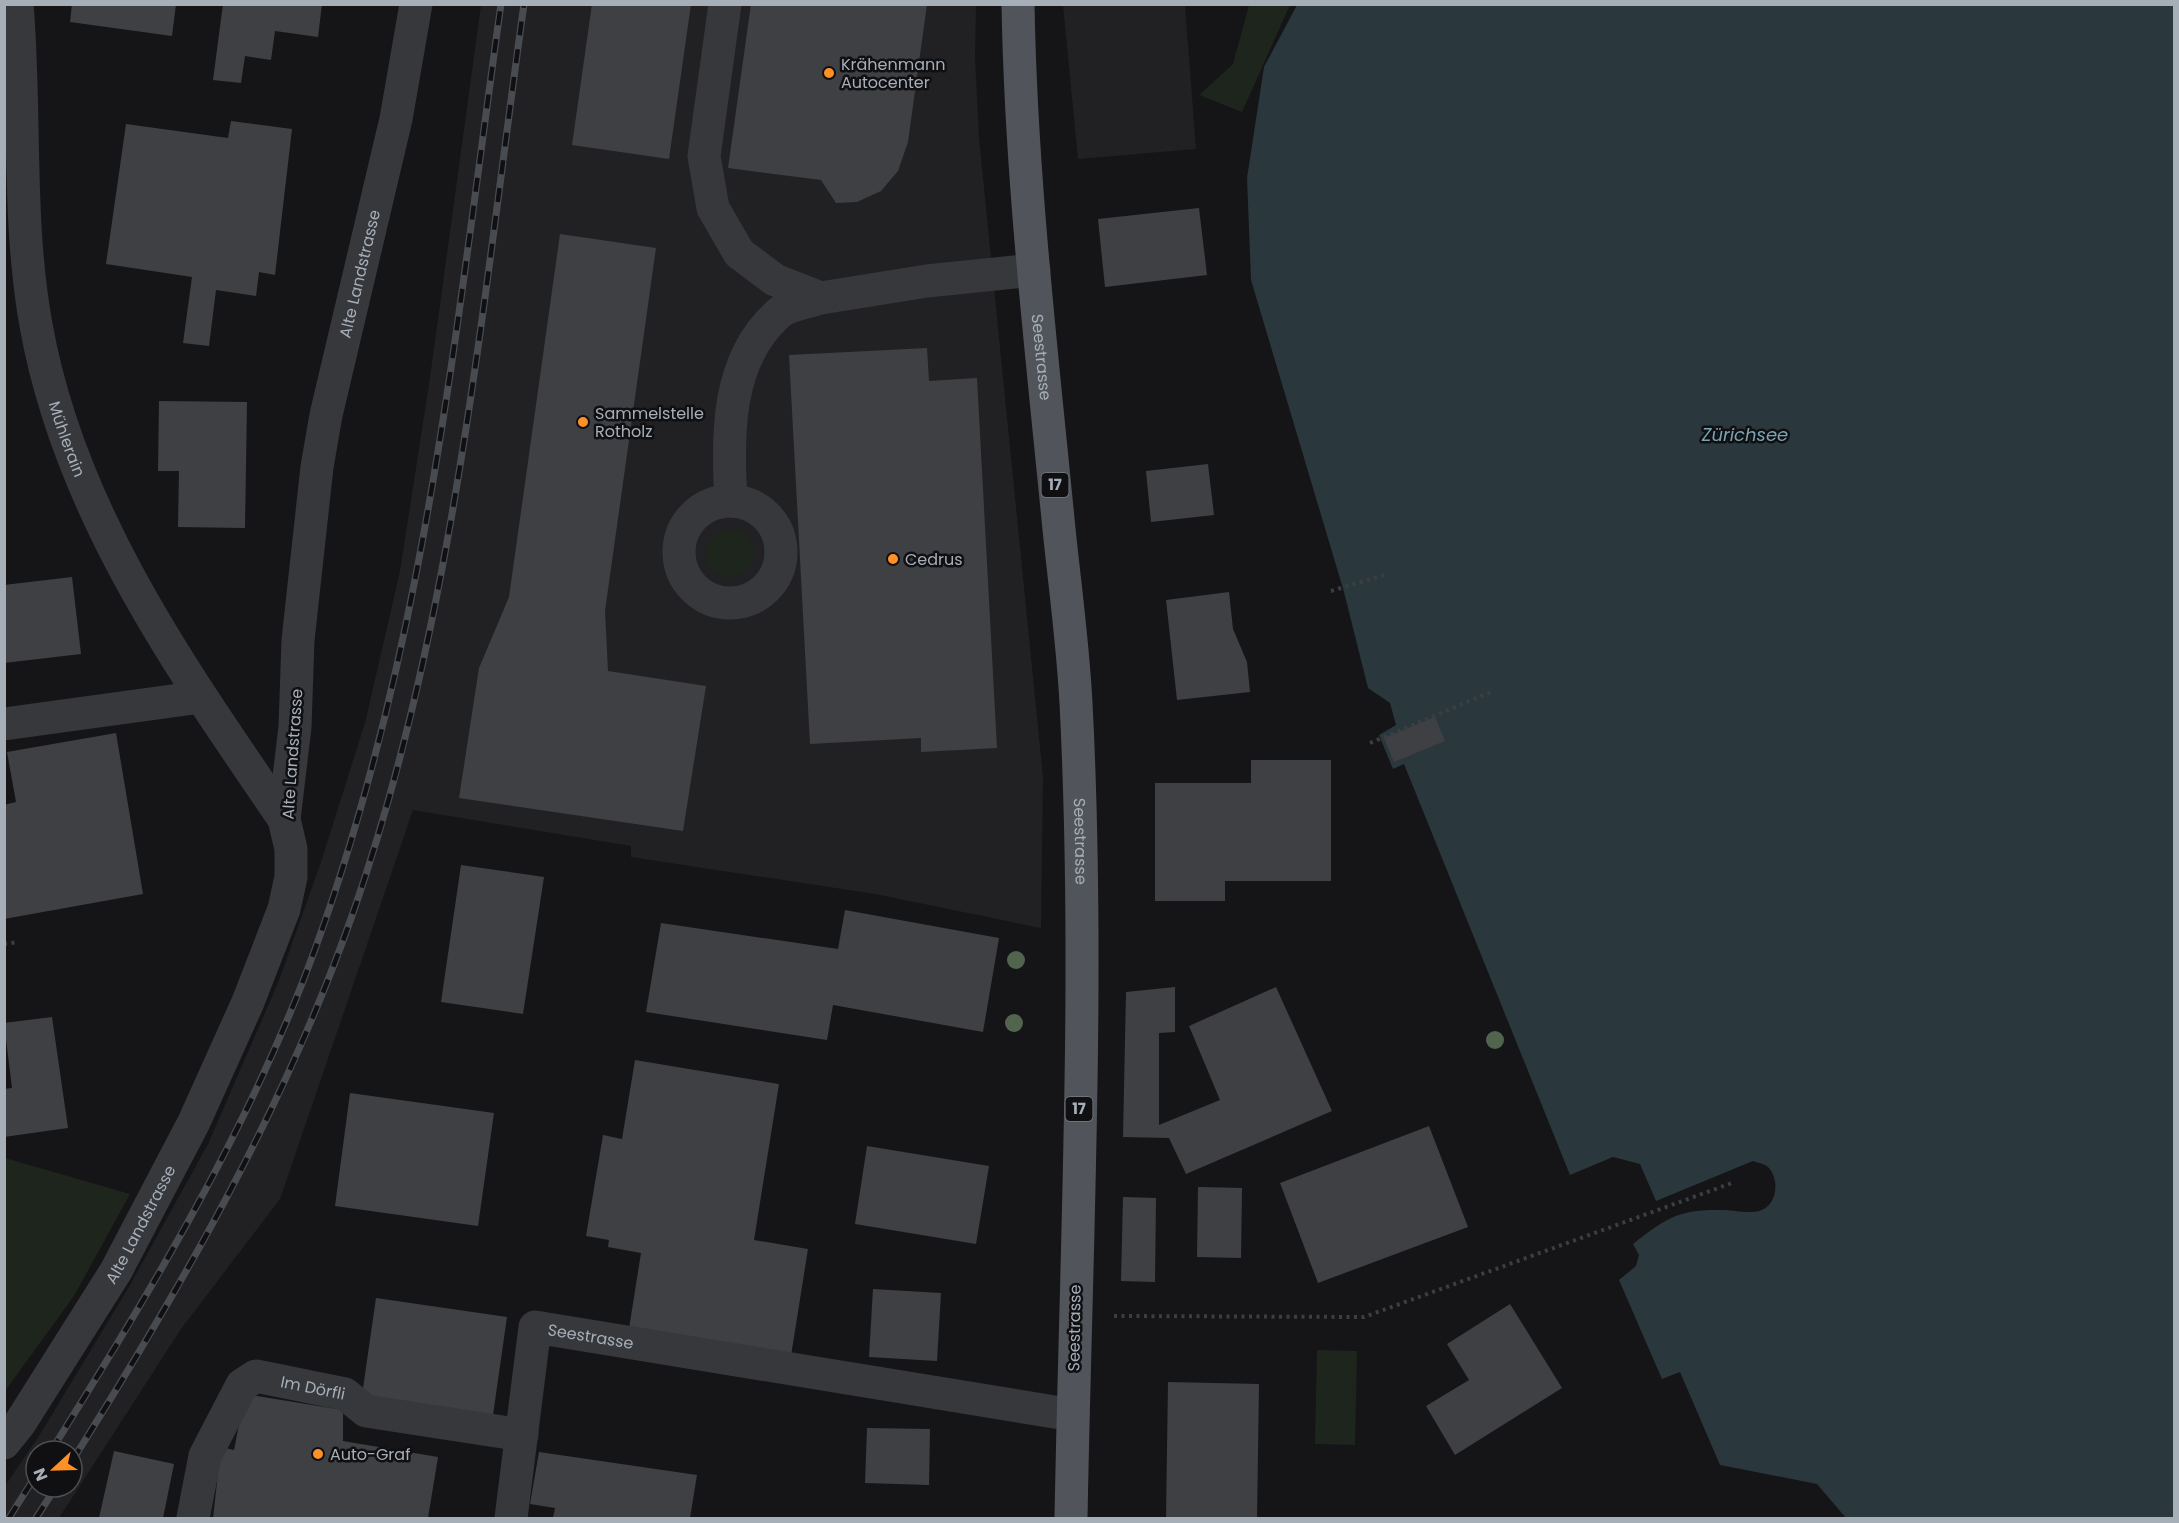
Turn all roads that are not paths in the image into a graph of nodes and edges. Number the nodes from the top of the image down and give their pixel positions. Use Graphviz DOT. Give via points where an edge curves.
graph roads {
  1 [pos="17,4"];
  2 [pos="416,4"];
  3 [pos="725,4"];
  4 [pos="1018,4"];
  5 [pos="1034,270"];
  6 [pos="821,298"];
  7 [pos="731,501"];
  8 [pos="201,697"];
  9 [pos="4,724"];
  10 [pos="284,819"];
  11 [pos="1073,1415"];
  12 [pos="522,1435"];
  13 [pos="4,1443"];
  14 [pos="193,1518"];
  15 [pos="511,1518"];
  16 [pos="1071,1518"];
  1 -- 8 [label="street, Mühlerain" via="26,240 35,324 46,378 93,504 134,591"];
  2 -- 10 [label="street, Alte Landstrasse" via="396,119 317,467"];
  3 -- 6 [label="street" via="704,156 713,208 739,253 775,280"];
  4 -- 5 [label="main road, Seestrasse / 17" via="1019,81"];
  5 -- 6 [label="street" via="927,281"];
  5 -- 11 [label="main road, Seestrasse / 17" via="1077,712 1081,933"];
  6 -- 7 [label="street" via="779,312 753,342 735,393 730,422"];
  8 -- 9 [label="street"];
  8 -- 10 [label="street, Mühlerain"];
  10 -- 13 [label="street, Alte Landstrasse" via="291,849 291,877 284,909 248,1002 194,1122 116,1271 20,1424"];
  11 -- 12 [label="street, Seestrasse" via="535,1327"];
  11 -- 16 [label="main road, Seestrasse / 17"];
  12 -- 14 [label="street, Im Dörfli" via="366,1411 345,1394 256,1376 242,1385 205,1456"];
  12 -- 15 [label="street"];
}
